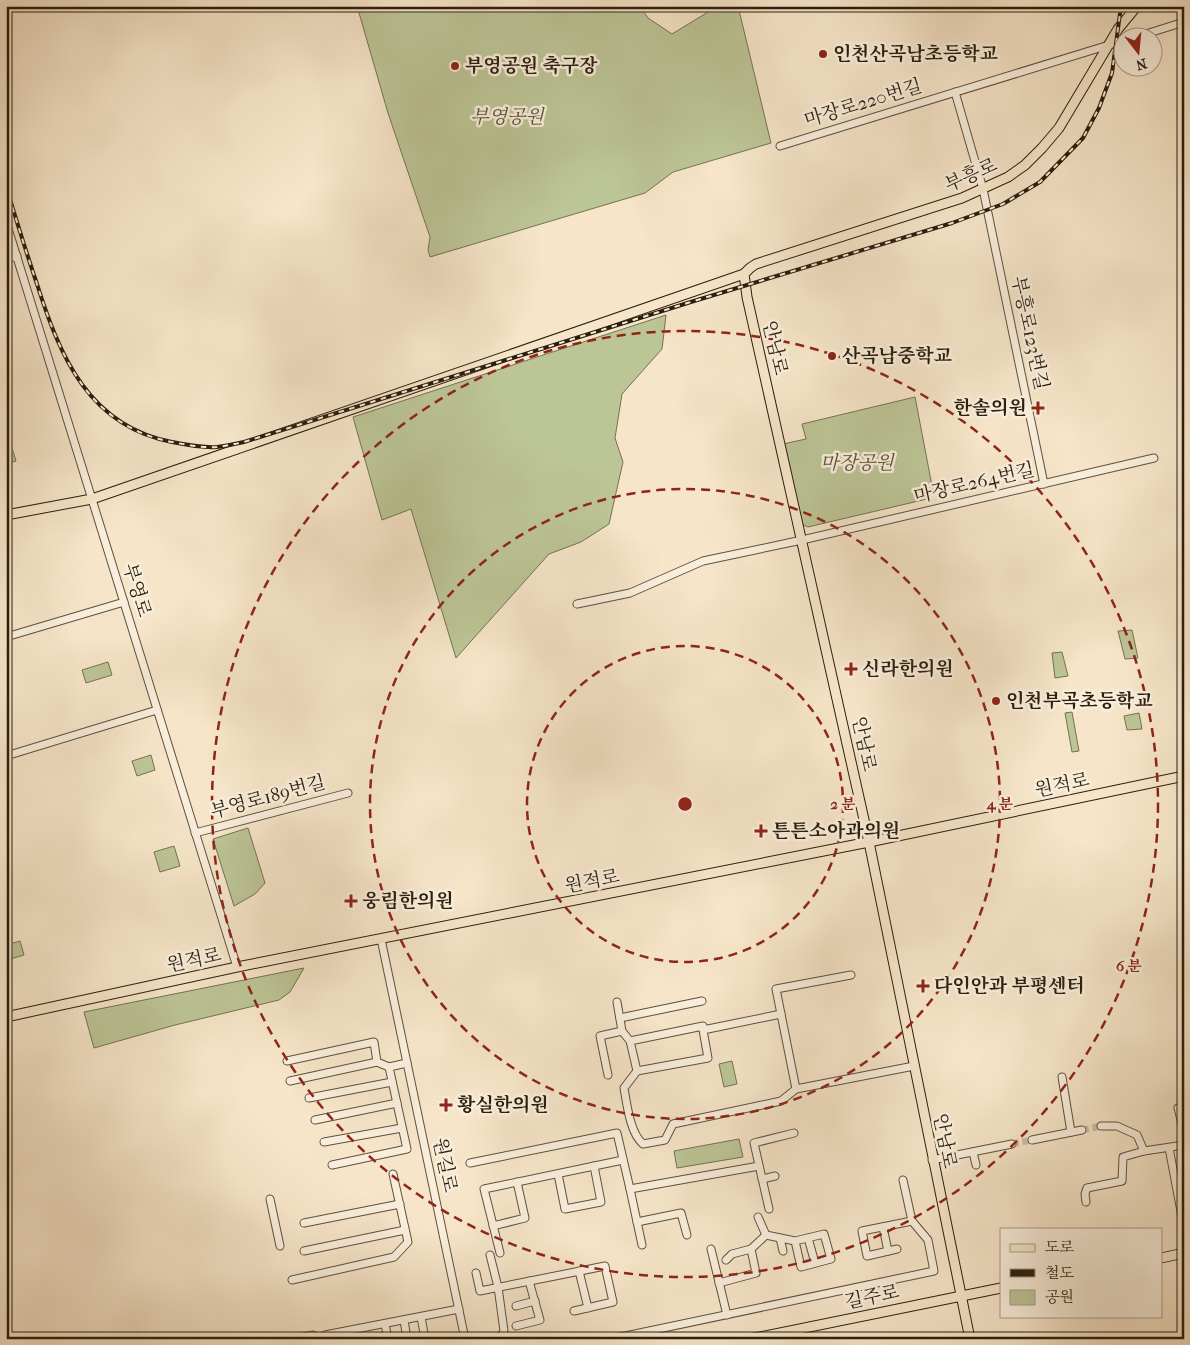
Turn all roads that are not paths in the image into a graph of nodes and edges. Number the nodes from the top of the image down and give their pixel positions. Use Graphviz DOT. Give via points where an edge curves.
graph roads {
  1 [pos="1127,6"];
  2 [pos="1137,6"];
  3 [pos="1184,22"];
  4 [pos="1123,24"];
  5 [pos="1162,29"];
  6 [pos="1110,44"];
  7 [pos="955,92"];
  8 [pos="780,146"];
  9 [pos="983,189"];
  10 [pos="6,222"];
  11 [pos="17,256"];
  12 [pos="6,259"];
  13 [pos="744,274"];
  14 [pos="1154,458"];
  15 [pos="1044,484"];
  16 [pos="92,499"];
  17 [pos="6,515"];
  18 [pos="802,540"];
  19 [pos="124,602"];
  20 [pos="577,604"];
  21 [pos="6,637"];
  22 [pos="157,710"];
  23 [pos="6,756"];
  24 [pos="1184,776"];
  25 [pos="348,793"];
  26 [pos="195,833"];
  27 [pos="869,842"];
  28 [pos="381,939"];
  29 [pos="237,967"];
  30 [pos="851,974"];
  31 [pos="702,1001"];
  32 [pos="617,1002"];
  33 [pos="781,1014"];
  34 [pos="6,1017"];
  35 [pos="620,1018"];
  36 [pos="703,1030"];
  37 [pos="622,1031"];
  38 [pos="630,1041"];
  39 [pos="287,1061"];
  40 [pos="377,1062"];
  41 [pos="407,1063"];
  42 [pos="914,1066"];
  43 [pos="389,1067"];
  44 [pos="637,1071"];
  45 [pos="608,1075"];
  46 [pos="1062,1077"];
  47 [pos="290,1081"];
  48 [pos="392,1082"];
  49 [pos="796,1089"];
  50 [pos="309,1098"];
  51 [pos="397,1103"];
  52 [pos="1184,1106"];
  53 [pos="315,1120"];
  54 [pos="1101,1126"];
  55 [pos="402,1128"];
  56 [pos="1183,1128"];
  57 [pos="1082,1130"];
  58 [pos="1071,1132"];
  59 [pos="794,1133"];
  60 [pos="1032,1140"];
  61 [pos="324,1142"];
  62 [pos="1012,1144"];
  63 [pos="1169,1148"];
  64 [pos="1144,1151"];
  65 [pos="973,1152"];
  66 [pos="623,1160"];
  67 [pos="932,1160"];
  68 [pos="470,1163"];
  69 [pos="332,1165"];
  70 [pos="976,1165"];
  71 [pos="594,1166"];
  72 [pos="759,1166"];
  73 [pos="393,1174"];
  74 [pos="558,1174"];
  75 [pos="775,1176"];
  76 [pos="762,1179"];
  77 [pos="903,1180"];
  78 [pos="517,1182"];
  79 [pos="630,1189"];
  80 [pos="270,1199"];
  81 [pos="1086,1202"];
  82 [pos="400,1204"];
  83 [pos="769,1209"];
  84 [pos="758,1217"];
  85 [pos="912,1221"];
  86 [pos="637,1222"];
  87 [pos="304,1223"];
  88 [pos="493,1226"];
  89 [pos="883,1227"];
  90 [pos="1184,1227"];
  91 [pos="405,1230"];
  92 [pos="687,1235"];
  93 [pos="766,1235"];
  94 [pos="780,1238"];
  95 [pos="808,1238"];
  96 [pos="795,1241"];
  97 [pos="642,1245"];
  98 [pos="280,1246"];
  99 [pos="711,1249"];
  100 [pos="752,1249"];
  101 [pos="896,1249"];
  102 [pos="304,1251"];
  103 [pos="783,1251"];
  104 [pos="888,1251"];
  105 [pos="500,1253"];
  106 [pos="1184,1253"];
  107 [pos="490,1254"];
  108 [pos="1162,1258"];
  109 [pos="726,1260"];
  110 [pos="815,1263"];
  111 [pos="579,1271"];
  112 [pos="476,1273"];
  113 [pos="292,1280"];
  114 [pos="529,1281"];
  115 [pos="719,1283"];
  116 [pos="498,1287"];
  117 [pos="1000,1288"];
  118 [pos="961,1296"];
  119 [pos="535,1301"];
  120 [pos="516,1306"];
  121 [pos="588,1308"];
  122 [pos="459,1309"];
  123 [pos="574,1311"];
  124 [pos="727,1315"];
  125 [pos="421,1317"];
  126 [pos="404,1320"];
  127 [pos="385,1324"];
  128 [pos="516,1326"];
  129 [pos="325,1335"];
  130 [pos="296,1339"];
  131 [pos="313,1339"];
  132 [pos="388,1339"];
  133 [pos="407,1339"];
  134 [pos="425,1339"];
  135 [pos="465,1339"];
  136 [pos="499,1339"];
  137 [pos="611,1339"];
  138 [pos="750,1339"];
  139 [pos="970,1339"];
  1 -- 4 [label="main road"];
  2 -- 4 [label="main road, 부흥로"];
  3 -- 5 [label="street"];
  4 -- 6 [label="main road, 부흥로"];
  6 -- 7 [label="street, 마장로220번길"];
  6 -- 9 [label="main road, 부흥로" via="1059,128 1042,148 1008,177"];
  7 -- 8 [label="street, 마장로220번길"];
  7 -- 9 [label="street"];
  9 -- 13 [label="main road, 부흥로" via="756,264"];
  9 -- 15 [label="street, 부흥로123번길"];
  10 -- 11 [label="street, 부영로"];
  11 -- 12 [label="street"];
  11 -- 16 [label="street, 부영로"];
  13 -- 16 [label="main road, 부흥로"];
  13 -- 18 [label="main road, 안남로"];
  14 -- 15 [label="street, 마장로264번길"];
  15 -- 18 [label="street, 마장로264번길"];
  16 -- 17 [label="main road"];
  16 -- 19 [label="street, 부영로"];
  18 -- 20 [label="street, 마장로264번길" via="703,561 630,593"];
  18 -- 27 [label="main road, 안남로"];
  19 -- 21 [label="street"];
  19 -- 22 [label="street, 부영로"];
  22 -- 23 [label="street"];
  22 -- 26 [label="street, 부영로"];
  24 -- 27 [label="main road, 원적로"];
  25 -- 26 [label="street, 부영로189번길"];
  26 -- 29 [label="street, 부영로"];
  27 -- 28 [label="main road, 원적로"];
  27 -- 42 [label="main road, 안남로"];
  28 -- 29 [label="main road, 원적로"];
  28 -- 41 [label="street, 원길로"];
  29 -- 34 [label="main road, 원적로"];
  30 -- 33 [label="street" via="776,989"];
  31 -- 35 [label="street"];
  32 -- 35 [label="street"];
  33 -- 36 [label="street"];
  33 -- 49 [label="street"];
  35 -- 37 [label="street"];
  36 -- 38 [label="street" via="703,1026"];
  36 -- 44 [label="street" via="708,1058"];
  37 -- 38 [label="street"];
  37 -- 45 [label="street" via="600,1036"];
  38 -- 44 [label="street"];
  39 -- 40 [label="street" via="374,1042"];
  40 -- 43 [label="street"];
  40 -- 47 [label="street"];
  41 -- 43 [label="street"];
  41 -- 122 [label="street, 원길로"];
  42 -- 49 [label="street"];
  42 -- 67 [label="main road, 안남로"];
  43 -- 48 [label="street"];
  44 -- 49 [label="street" via="624,1088 628,1113 642,1144 665,1140 673,1124 781,1101"];
  46 -- 58 [label="street"];
  48 -- 50 [label="street"];
  48 -- 51 [label="street"];
  51 -- 53 [label="street"];
  51 -- 55 [label="street"];
  52 -- 56 [label="street" via="1178,1108"];
  54 -- 64 [label="street" via="1117,1126 1137,1134"];
  55 -- 61 [label="street"];
  55 -- 69 [label="street" via="407,1149"];
  56 -- 63 [label="street" via="1184,1145"];
  57 -- 58 [label="street"];
  58 -- 60 [label="street"];
  59 -- 72 [label="street" via="754,1142"];
  62 -- 65 [label="street"];
  63 -- 64 [label="street"];
  63 -- 90 [label="street"];
  64 -- 81 [label="street" via="1122,1157 1122,1181 1087,1188 1084,1194"];
  65 -- 67 [label="street"];
  65 -- 70 [label="street"];
  66 -- 68 [label="street" via="617,1133"];
  66 -- 71 [label="street"];
  66 -- 79 [label="street"];
  67 -- 118 [label="main road, 안남로"];
  71 -- 74 [label="street"];
  71 -- 74 [label="street" via="601,1202 565,1209"];
  72 -- 76 [label="street"];
  72 -- 79 [label="street"];
  73 -- 82 [label="street"];
  74 -- 78 [label="street"];
  75 -- 76 [label="street"];
  76 -- 83 [label="street"];
  77 -- 85 [label="street"];
  78 -- 88 [label="street" via="525,1218"];
  78 -- 88 [label="street" via="484,1189"];
  79 -- 86 [label="street"];
  80 -- 98 [label="street"];
  82 -- 87 [label="street"];
  82 -- 91 [label="street"];
  84 -- 93 [label="street"];
  85 -- 89 [label="street"];
  85 -- 124 [label="street" via="928,1240 934,1272"];
  86 -- 92 [label="street" via="681,1213"];
  86 -- 97 [label="street"];
  88 -- 105 [label="street"];
  89 -- 104 [label="street"];
  89 -- 104 [label="street" via="862,1232 867,1256"];
  91 -- 102 [label="street"];
  91 -- 113 [label="street" via="408,1242 394,1257"];
  93 -- 94 [label="street"];
  93 -- 100 [label="street"];
  94 -- 96 [label="street"];
  94 -- 103 [label="street"];
  95 -- 96 [label="street"];
  95 -- 110 [label="street"];
  95 -- 110 [label="street" via="824,1234 831,1259"];
  96 -- 110 [label="street" via="802,1267"];
  99 -- 115 [label="street"];
  100 -- 109 [label="street" via="732,1254"];
  100 -- 115 [label="street" via="756,1273"];
  101 -- 104 [label="street"];
  106 -- 108 [label="main road"];
  107 -- 116 [label="street"];
  111 -- 114 [label="street"];
  111 -- 121 [label="street"];
  111 -- 121 [label="street" via="605,1266 613,1302"];
  112 -- 116 [label="street" via="480,1292"];
  114 -- 116 [label="street"];
  114 -- 119 [label="street"];
  115 -- 124 [label="street"];
  116 -- 136 [label="street" via="504,1330"];
  117 -- 118 [label="main road, 길주로"];
  118 -- 138 [label="main road, 길주로"];
  118 -- 139 [label="main road, 안남로"];
  119 -- 120 [label="street"];
  119 -- 128 [label="street" via="540,1320"];
  121 -- 123 [label="street"];
  122 -- 125 [label="street"];
  122 -- 135 [label="street, 원길로"];
  124 -- 137 [label="street"];
  125 -- 126 [label="street"];
  125 -- 134 [label="street"];
  126 -- 127 [label="street"];
  126 -- 133 [label="street"];
  127 -- 129 [label="street"];
  127 -- 132 [label="street"];
  130 -- 131 [label="street" via="312,1335"];
}
